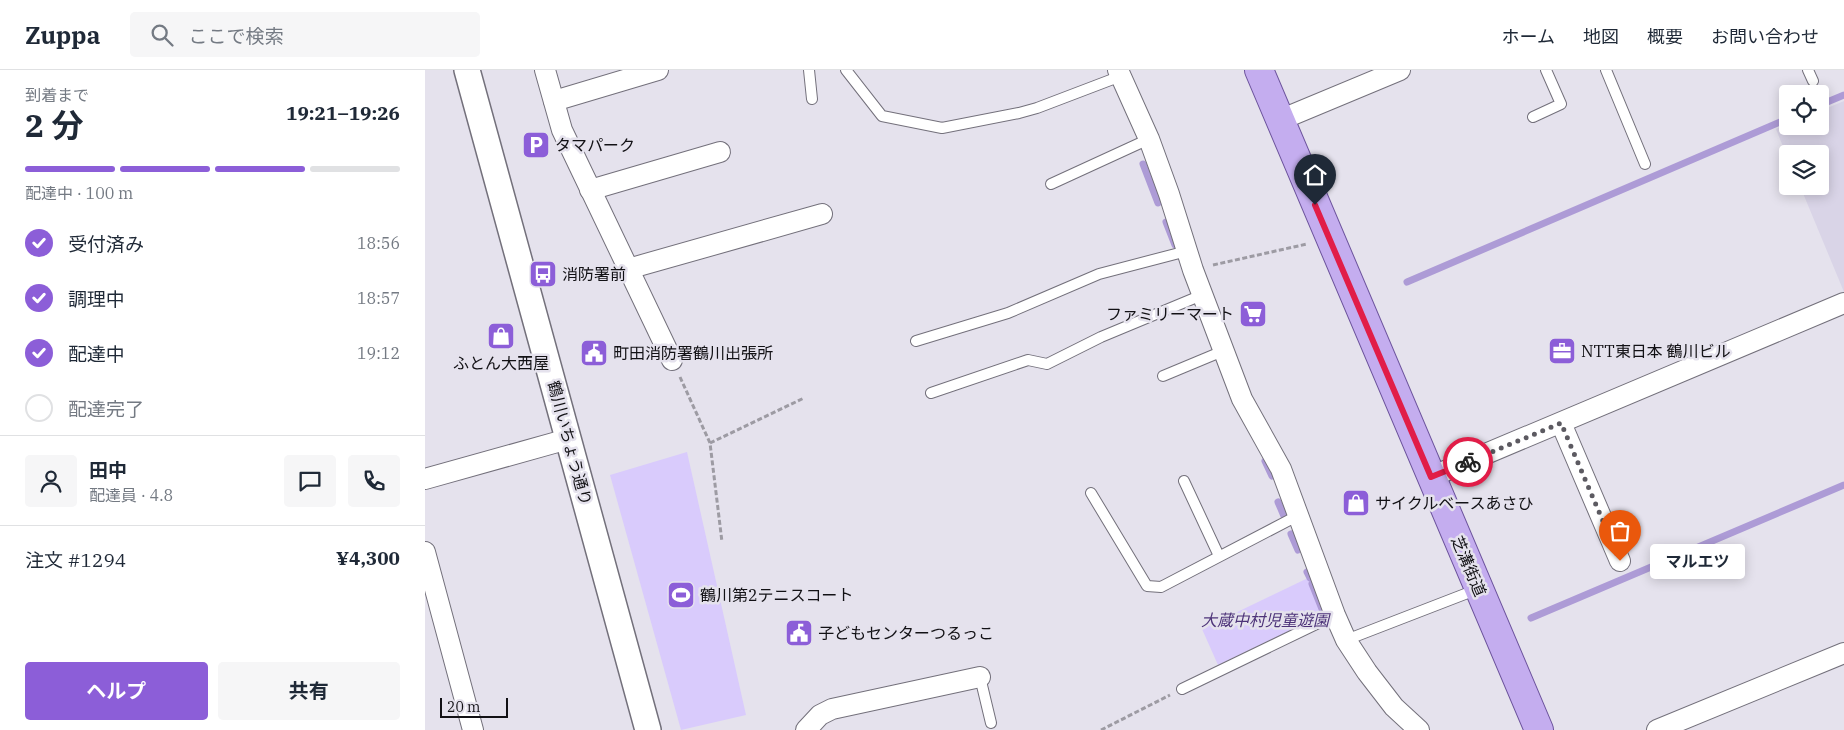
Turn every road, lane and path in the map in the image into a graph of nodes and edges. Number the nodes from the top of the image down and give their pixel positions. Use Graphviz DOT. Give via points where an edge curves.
graph roads {
  1 [pos="467,70"];
  2 [pos="545,70"];
  3 [pos="658,70"];
  4 [pos="809,70"];
  5 [pos="845,70"];
  6 [pos="1259,70"];
  7 [pos="1400,70"];
  8 [pos="1546,70"];
  9 [pos="1606,70"];
  10 [pos="1808,70"];
  11 [pos="1120,73"];
  12 [pos="1813,81"];
  13 [pos="812,99"];
  14 [pos="554,101"];
  15 [pos="1533,117"];
  16 [pos="1280,120"];
  17 [pos="1149,139"];
  18 [pos="720,152"];
  19 [pos="1645,164"];
  20 [pos="1051,184"];
  21 [pos="590,190"];
  22 [pos="822,214"];
  23 [pos="1329,239"];
  24 [pos="1190,260"];
  25 [pos="628,269"];
  26 [pos="1202,295"];
  27 [pos="1844,303"];
  28 [pos="916,341"];
  29 [pos="1223,351"];
  30 [pos="672,360"];
  31 [pos="1163,376"];
  32 [pos="931,393"];
  33 [pos="804,398"];
  34 [pos="1561,423"];
  35 [pos="568,439"];
  36 [pos="709,442"];
  37 [pos="1431,477"];
  38 [pos="425,479"];
  39 [pos="1183,481"];
  40 [pos="1091,493"];
  41 [pos="1299,515"];
  42 [pos="722,542"];
  43 [pos="425,552"];
  44 [pos="1219,556"];
  45 [pos="1620,561"];
  46 [pos="1479,589"];
  47 [pos="1335,615"];
  48 [pos="1346,640"];
  49 [pos="1844,653"];
  50 [pos="980,677"];
  51 [pos="1182,689"];
  52 [pos="991,723"];
  53 [pos="473,730"];
  54 [pos="648,730"];
  55 [pos="806,730"];
  56 [pos="1101,730"];
  57 [pos="1419,730"];
  58 [pos="1539,730"];
  59 [pos="1657,730"];
  1 -- 35 [label="street, 鶴川いちょう通り"];
  2 -- 14 [label="street"];
  3 -- 14 [label="street"];
  4 -- 13 [label="lane"];
  5 -- 11 [label="lane" via="882,116 942,128 1037,108"];
  6 -- 16 [label="main road, 芝溝街道"];
  7 -- 16 [label="street"];
  8 -- 15 [label="lane" via="1561,104"];
  9 -- 19 [label="lane"];
  10 -- 12 [label="lane"];
  11 -- 17 [label="street"];
  14 -- 21 [label="street" via="562,130"];
  16 -- 23 [label="main road, 芝溝街道"];
  17 -- 20 [label="lane"];
  17 -- 24 [label="street"];
  18 -- 21 [label="street"];
  21 -- 25 [label="street"];
  22 -- 25 [label="street"];
  23 -- 24 [label="path"];
  23 -- 37 [label="main road, 芝溝街道"];
  24 -- 26 [label="street"];
  24 -- 28 [label="lane" via="1099,274 1008,313"];
  25 -- 30 [label="street"];
  26 -- 29 [label="street"];
  26 -- 32 [label="lane" via="1101,337 1047,364 1028,360"];
  27 -- 34 [label="street"];
  29 -- 31 [label="lane"];
  29 -- 41 [label="street" via="1242,399 1281,468"];
  30 -- 36 [label="path"];
  33 -- 36 [label="path"];
  34 -- 37 [label="street"];
  34 -- 45 [label="street"];
  35 -- 38 [label="street"];
  35 -- 54 [label="street, 鶴川いちょう通り"];
  36 -- 42 [label="path"];
  37 -- 46 [label="main road, 芝溝街道"];
  39 -- 44 [label="lane"];
  40 -- 44 [label="lane" via="1147,586 1161,587"];
  41 -- 44 [label="lane"];
  41 -- 47 [label="street"];
  43 -- 53 [label="street"];
  46 -- 48 [label="lane"];
  46 -- 58 [label="main road, 芝溝街道"];
  47 -- 48 [label="street"];
  47 -- 51 [label="lane"];
  48 -- 57 [label="street" via="1394,707"];
  49 -- 59 [label="street"];
  50 -- 52 [label="lane"];
  50 -- 55 [label="street" via="832,709 820,715"];
  51 -- 56 [label="path"];
}
